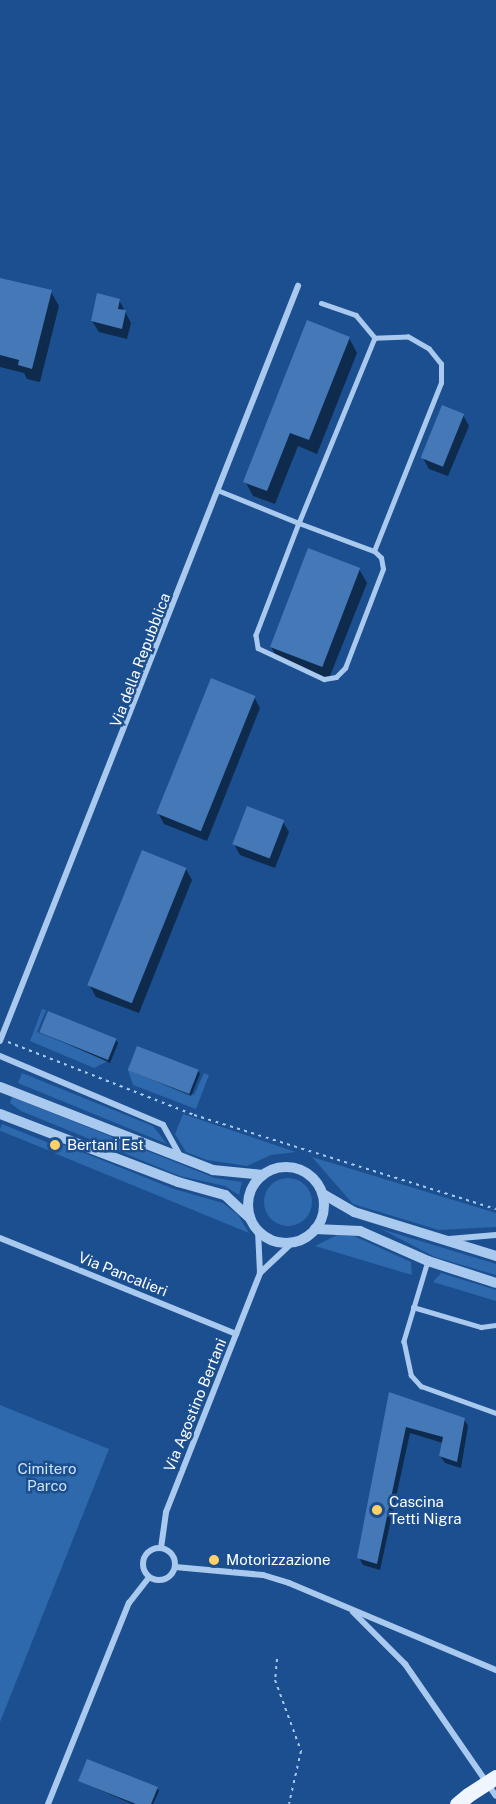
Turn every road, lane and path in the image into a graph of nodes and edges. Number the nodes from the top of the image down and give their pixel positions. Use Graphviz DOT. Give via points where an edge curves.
graph roads {
  1 [pos="298,286"];
  2 [pos="321,303"];
  3 [pos="375,338"];
  4 [pos="220,491"];
  5 [pos="299,523"];
  6 [pos="374,551"];
  7 [pos="0,1040"];
  8 [pos="0,1056"];
  9 [pos="0,1087"];
  10 [pos="0,1114"];
  11 [pos="180,1157"];
  12 [pos="264,1175"];
  13 [pos="323,1194"];
  14 [pos="496,1209"];
  15 [pos="251,1219"];
  16 [pos="315,1229"];
  17 [pos="258,1231"];
  18 [pos="496,1235"];
  19 [pos="0,1238"];
  20 [pos="444,1240"];
  21 [pos="294,1241"];
  22 [pos="496,1256"];
  23 [pos="428,1261"];
  24 [pos="260,1273"];
  25 [pos="496,1283"];
  26 [pos="413,1307"];
  27 [pos="496,1325"];
  28 [pos="236,1334"];
  29 [pos="496,1413"];
  30 [pos="161,1548"];
  31 [pos="175,1567"];
  32 [pos="149,1577"];
  33 [pos="348,1608"];
  34 [pos="277,1659"];
  35 [pos="496,1670"];
  36 [pos="496,1777"];
  37 [pos="496,1796"];
  38 [pos="463,1799"];
  39 [pos="48,1804"];
  40 [pos="288,1804"];
  1 -- 4 [label="street, Via della Repubblica"];
  2 -- 3 [label="lane" via="356,315"];
  3 -- 5 [label="lane"];
  3 -- 6 [label="lane" via="408,336 429,348 441,364 441,383"];
  4 -- 5 [label="lane"];
  4 -- 7 [label="street, Via della Repubblica"];
  5 -- 6 [label="lane"];
  5 -- 6 [label="lane" via="256,635 258,648 324,679 345,668 383,569 381,558"];
  7 -- 14 [label="path" via="194,1115"];
  8 -- 11 [label="street" via="163,1125"];
  9 -- 11 [label="street"];
  10 -- 15 [label="street" via="178,1182 225,1195"];
  11 -- 12 [label="street" via="226,1173"];
  12 -- 13 [label="street" via="286,1167 303,1171 314,1179"];
  12 -- 15 [label="street" via="249,1200"];
  13 -- 16 [label="street" via="323,1214"];
  13 -- 20 [label="street" via="354,1212"];
  15 -- 17 [label="street"];
  16 -- 21 [label="street"];
  16 -- 23 [label="street" via="360,1231"];
  17 -- 21 [label="street" via="282,1242"];
  17 -- 24 [label="street, Via Agostino Bertani"];
  18 -- 20 [label="street"];
  19 -- 28 [label="street, Via Pancalieri"];
  20 -- 22 [label="street"];
  21 -- 24 [label="street, Via Agostino Bertani"];
  23 -- 25 [label="street"];
  23 -- 26 [label="lane"];
  24 -- 28 [label="street, Via Agostino Bertani"];
  26 -- 27 [label="lane" via="481,1327"];
  26 -- 29 [label="lane" via="404,1341 411,1375 421,1386"];
  28 -- 30 [label="street, Via Agostino Bertani" via="166,1512"];
  30 -- 31 [label="street" via="173,1554"];
  30 -- 32 [label="street" via="151,1550 143,1560"];
  31 -- 32 [label="street" via="162,1580"];
  31 -- 33 [label="street" via="263,1575"];
  32 -- 39 [label="street" via="129,1602"];
  33 -- 35 [label="street"];
  33 -- 37 [label="street" via="405,1664"];
  34 -- 40 [label="path" via="275,1680 301,1751"];
  36 -- 38 [label="main road, bridge"];
}
